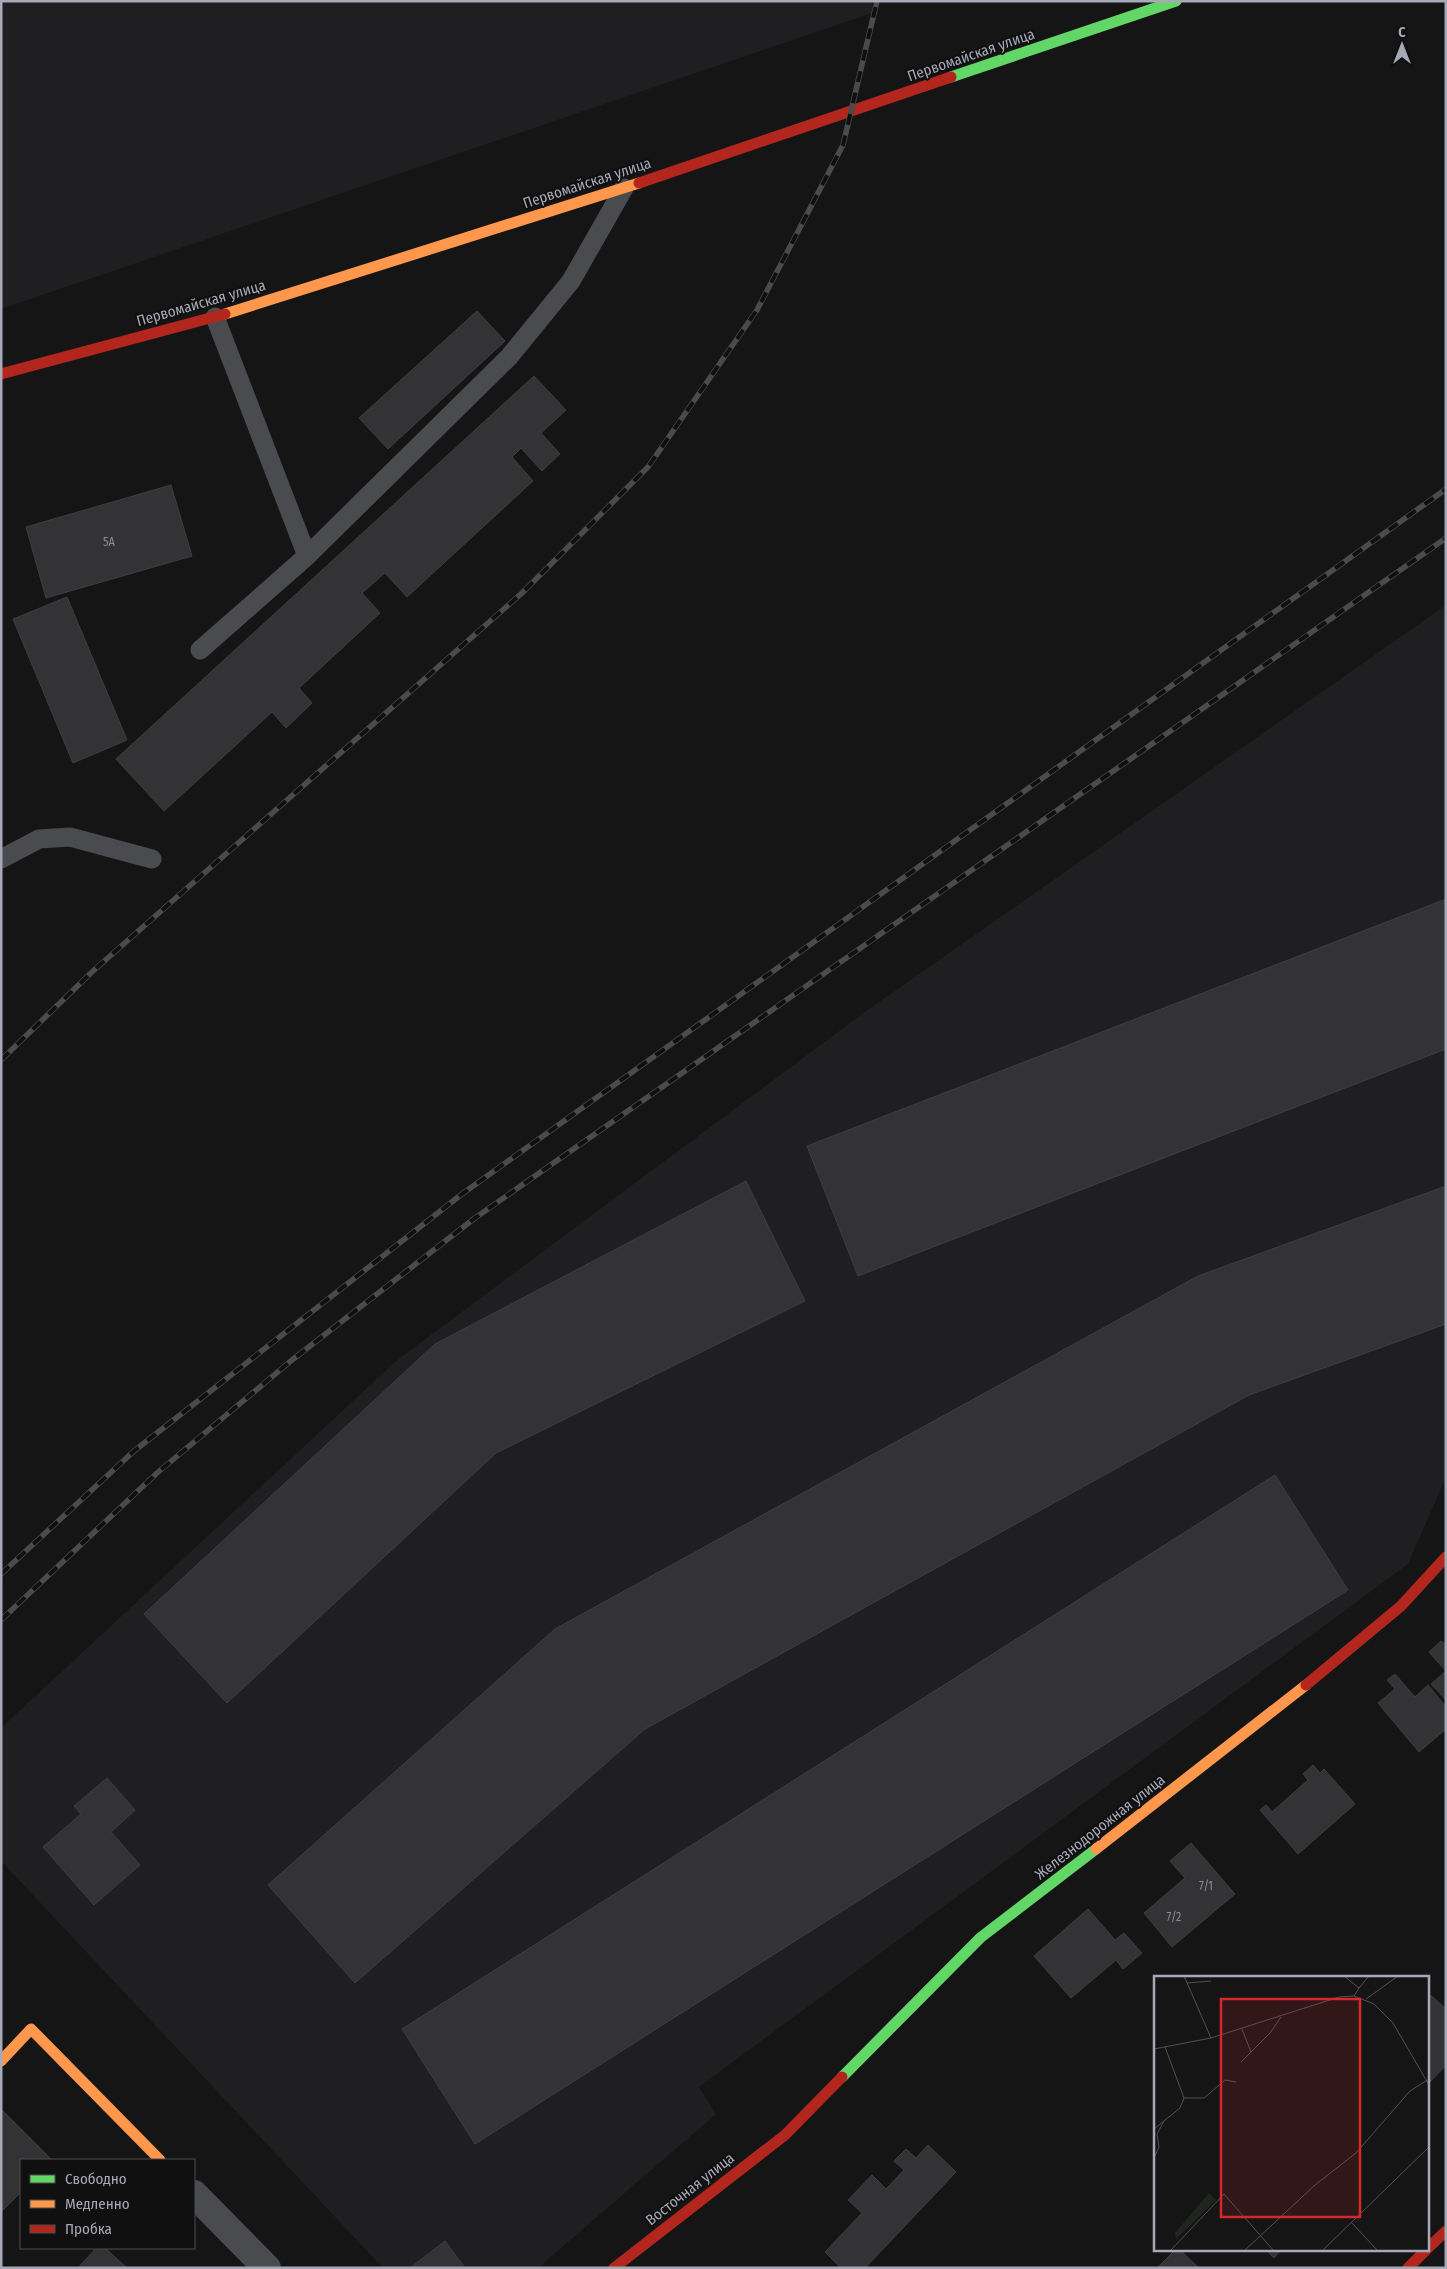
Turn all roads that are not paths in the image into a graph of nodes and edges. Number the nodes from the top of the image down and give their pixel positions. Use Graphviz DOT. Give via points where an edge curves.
graph roads {
  1 [pos="1176,1"];
  2 [pos="624,188"];
  3 [pos="215,316"];
  4 [pos="1,374"];
  5 [pos="307,556"];
  6 [pos="200,650"];
  7 [pos="1,859"];
  8 [pos="152,860"];
  9 [pos="1446,1557"];
  10 [pos="1,2060"];
  11 [pos="785,2135"];
  12 [pos="159,2159"];
  13 [pos="195,2195"];
  14 [pos="1446,2231"];
  15 [pos="1430,2246"];
  16 [pos="1424,2252"];
  17 [pos="267,2268"];
  18 [pos="614,2268"];
  19 [pos="1408,2268"];
  1 -- 2 [label="street, Первомайская улица"];
  2 -- 3 [label="street, Первомайская улица"];
  2 -- 5 [label="lane" via="571,282 509,357"];
  3 -- 4 [label="street, Первомайская улица"];
  3 -- 5 [label="lane"];
  5 -- 6 [label="lane"];
  7 -- 8 [label="lane" via="39,839 70,836"];
  9 -- 11 [label="street, Железнодорожная улица" via="1401,1606 1260,1723 980,1938"];
  10 -- 12 [label="street" via="31,2030"];
  11 -- 18 [label="street, Восточная улица"];
  13 -- 17 [label="street"];
  14 -- 15 [label="street"];
  16 -- 19 [label="street"];
}
